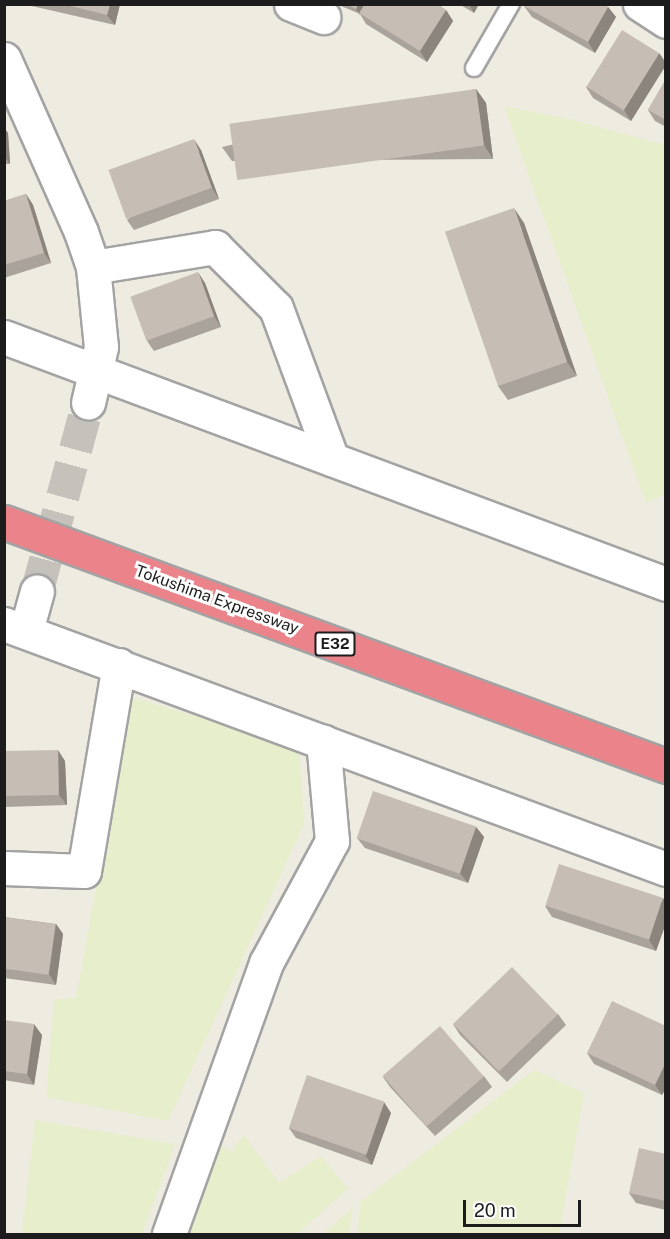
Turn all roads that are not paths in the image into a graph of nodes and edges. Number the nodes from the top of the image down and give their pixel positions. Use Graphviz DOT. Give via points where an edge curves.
graph roads {
  1 [pos="291,4"];
  2 [pos="511,4"];
  3 [pos="640,4"];
  4 [pos="323,17"];
  5 [pos="666,21"];
  6 [pos="4,59"];
  7 [pos="474,68"];
  8 [pos="93,267"];
  9 [pos="4,338"];
  10 [pos="96,372"];
  11 [pos="88,403"];
  12 [pos="332,459"];
  13 [pos="4,522"];
  14 [pos="666,584"];
  15 [pos="37,591"];
  16 [pos="15,627"];
  17 [pos="118,665"];
  18 [pos="323,741"];
  19 [pos="666,766"];
  20 [pos="4,868"];
  21 [pos="666,869"];
  22 [pos="169,1234"];
  1 -- 4 [label="street"];
  2 -- 7 [label="lane"];
  3 -- 5 [label="street"];
  6 -- 8 [label="street"];
  8 -- 10 [label="street" via="101,347"];
  8 -- 12 [label="street" via="215,247 276,308"];
  9 -- 10 [label="street"];
  10 -- 11 [label="street"];
  10 -- 12 [label="street"];
  12 -- 14 [label="street"];
  13 -- 19 [label="highway, Tokushima Expressway / E32"];
  15 -- 16 [label="street"];
  16 -- 17 [label="street"];
  17 -- 18 [label="street"];
  17 -- 20 [label="street" via="84,872"];
  18 -- 21 [label="street"];
  18 -- 22 [label="street" via="332,841 266,963"];
}
